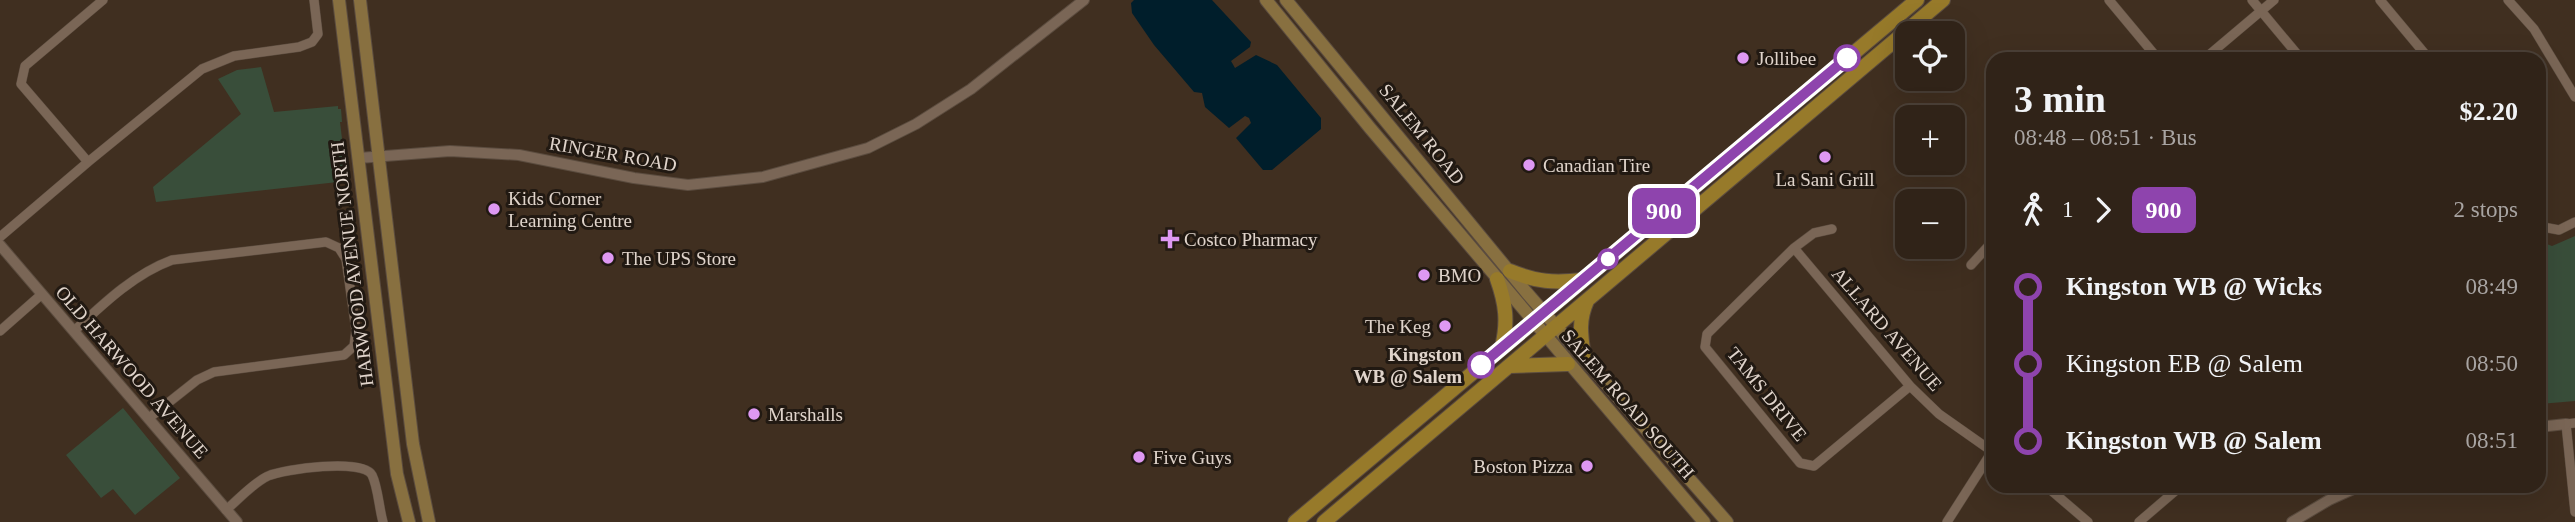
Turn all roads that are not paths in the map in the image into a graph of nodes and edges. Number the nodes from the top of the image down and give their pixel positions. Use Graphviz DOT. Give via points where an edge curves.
graph roads {
  1 [pos="103,0"];
  2 [pos="314,0"];
  3 [pos="339,0"];
  4 [pos="360,0"];
  5 [pos="1084,0"];
  6 [pos="1266,0"];
  7 [pos="1286,0"];
  8 [pos="1917,0"];
  9 [pos="1943,0"];
  10 [pos="2109,0"];
  11 [pos="2252,0"];
  12 [pos="2274,0"];
  13 [pos="2380,0"];
  14 [pos="2508,0"];
  15 [pos="2261,11"];
  16 [pos="2152,52"];
  17 [pos="2212,52"];
  18 [pos="2295,52"];
  19 [pos="2423,52"];
  20 [pos="2575,97"];
  21 [pos="380,157"];
  22 [pos="359,158"];
  23 [pos="88,162"];
  24 [pos="2575,222"];
  25 [pos="2546,228"];
  26 [pos="1832,229"];
  27 [pos="0,237"];
  28 [pos="0,245"];
  29 [pos="1794,248"];
  30 [pos="1986,249"];
  31 [pos="1971,265"];
  32 [pos="1503,275"];
  33 [pos="1583,280"];
  34 [pos="1527,293"];
  35 [pos="42,294"];
  36 [pos="1587,300"];
  37 [pos="1544,311"];
  38 [pos="1532,321"];
  39 [pos="0,331"];
  40 [pos="74,331"];
  41 [pos="1551,331"];
  42 [pos="1502,347"];
  43 [pos="1584,357"];
  44 [pos="1568,364"];
  45 [pos="1510,366"];
  46 [pos="1910,386"];
  47 [pos="149,418"];
  48 [pos="2571,424"];
  49 [pos="2546,426"];
  50 [pos="1986,446"];
  51 [pos="1986,462"];
  52 [pos="2054,493"];
  53 [pos="2173,493"];
  54 [pos="2344,493"];
  55 [pos="226,510"];
  56 [pos="2575,512"];
  57 [pos="237,522"];
  58 [pos="383,522"];
  59 [pos="409,522"];
  60 [pos="429,522"];
  61 [pos="1295,522"];
  62 [pos="1324,522"];
  63 [pos="1704,522"];
  64 [pos="1727,522"];
  65 [pos="1947,522"];
  66 [pos="2088,522"];
  67 [pos="2139,522"];
  68 [pos="2291,522"];
  1 -- 23 [label="street" via="25,66 21,84"];
  2 -- 23 [label="street" via="318,34 312,42 234,56 202,69"];
  3 -- 22 [label="main road, HARWOOD AVENUE NORTH"];
  4 -- 21 [label="main road, HARWOOD AVENUE NORTH"];
  5 -- 21 [label="street, RINGER ROAD" via="971,89 916,124 868,148 763,177 688,185 519,155 450,152"];
  6 -- 32 [label="main road, SALEM ROAD"];
  7 -- 32 [label="main road, SALEM ROAD"];
  8 -- 33 [label="main road"];
  9 -- 36 [label="main road"];
  10 -- 16 [label="street"];
  11 -- 15 [label="street"];
  12 -- 15 [label="street"];
  13 -- 19 [label="street"];
  14 -- 20 [label="street" via="2534,29"];
  15 -- 17 [label="street"];
  15 -- 18 [label="street"];
  21 -- 22 [label="street, RINGER ROAD"];
  21 -- 60 [label="main road, HARWOOD AVENUE NORTH" via="413,444"];
  22 -- 59 [label="main road, HARWOOD AVENUE NORTH" via="397,474"];
  23 -- 27 [label="street"];
  24 -- 25 [label="street" via="2559,230"];
  26 -- 29 [label="street, TAMS DRIVE" via="1814,233"];
  28 -- 35 [label="street, OLD HARWOOD AVENUE"];
  29 -- 46 [label="street, ALLARD AVENUE"];
  29 -- 46 [label="street, TAMS DRIVE" via="1707,334 1704,347 1800,463 1814,466"];
  30 -- 31 [label="street"];
  32 -- 33 [label="main road" via="1551,283"];
  32 -- 34 [label="main road, SALEM ROAD"];
  32 -- 38 [label="main road, SALEM ROAD SOUTH"];
  32 -- 42 [label="main road" via="1507,326"];
  33 -- 37 [label="main road"];
  34 -- 37 [label="main road, SALEM ROAD SOUTH"];
  35 -- 39 [label="street"];
  35 -- 40 [label="street, OLD HARWOOD AVENUE"];
  36 -- 41 [label="main road"];
  36 -- 43 [label="main road" via="1580,330"];
  37 -- 38 [label="main road"];
  37 -- 41 [label="main road, SALEM ROAD SOUTH"];
  38 -- 41 [label="main road, SALEM ROAD SOUTH"];
  38 -- 42 [label="main road"];
  40 -- 47 [label="street, OLD HARWOOD AVENUE"];
  40 -- 47 [label="street" via="133,281 172,260 326,242 339,248 346,259 356,330 354,346 344,355 214,372"];
  41 -- 43 [label="main road, SALEM ROAD SOUTH"];
  41 -- 44 [label="main road, SALEM ROAD SOUTH"];
  41 -- 45 [label="main road"];
  42 -- 61 [label="main road"];
  43 -- 64 [label="main road, SALEM ROAD SOUTH"];
  44 -- 45 [label="main road"];
  44 -- 63 [label="main road, SALEM ROAD SOUTH"];
  45 -- 62 [label="main road"];
  46 -- 50 [label="street, ALLARD AVENUE" via="1939,414"];
  47 -- 55 [label="street, OLD HARWOOD AVENUE"];
  48 -- 49 [label="street"];
  48 -- 56 [label="street"];
  51 -- 65 [label="street"];
  52 -- 66 [label="street"];
  53 -- 67 [label="street"];
  54 -- 68 [label="street"];
  55 -- 57 [label="street, OLD HARWOOD AVENUE"];
  55 -- 58 [label="street" via="266,477 283,471 352,465 372,474"];
}
